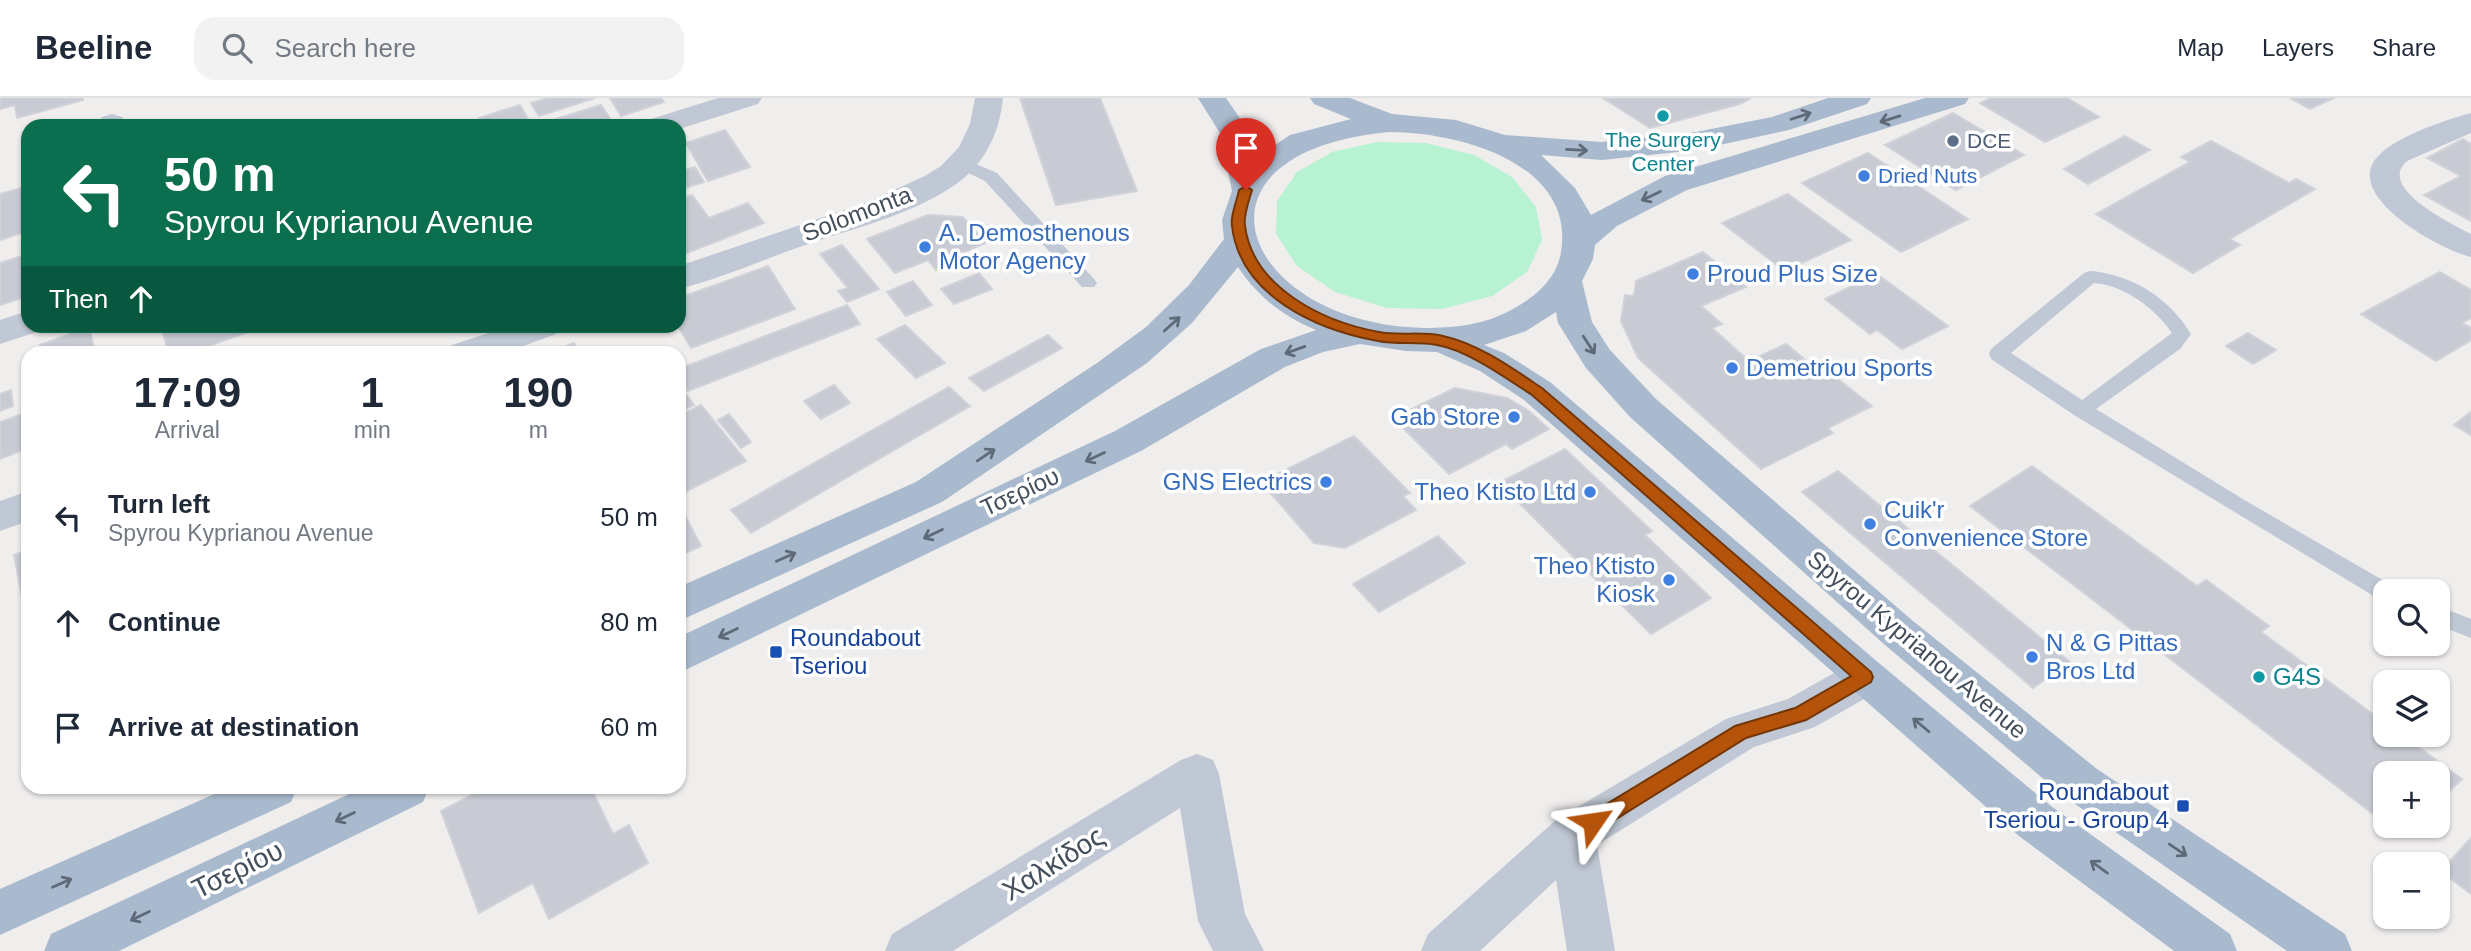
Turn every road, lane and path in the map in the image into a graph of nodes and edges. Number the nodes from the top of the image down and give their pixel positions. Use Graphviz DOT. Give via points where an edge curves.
graph roads {
  1 [pos="748,98"];
  2 [pos="989,98"];
  3 [pos="1212,98"];
  4 [pos="1324,98"];
  5 [pos="1857,98"];
  6 [pos="1955,98"];
  7 [pos="680,119"];
  8 [pos="2471,122"];
  9 [pos="1389,123"];
  10 [pos="1485,139"];
  11 [pos="962,163"];
  12 [pos="1246,190"];
  13 [pos="1241,238"];
  14 [pos="1581,240"];
  15 [pos="2471,247"];
  16 [pos="686,276"];
  17 [pos="1566,282"];
  18 [pos="1088,283"];
  19 [pos="21,325"];
  20 [pos="0,332"];
  21 [pos="1361,332"];
  22 [pos="524,333"];
  23 [pos="1441,340"];
  24 [pos="487,346"];
  25 [pos="2081,410"];
  26 [pos="21,508"];
  27 [pos="0,516"];
  28 [pos="2373,585"];
  29 [pos="686,602"];
  30 [pos="2450,620"];
  31 [pos="2471,629"];
  32 [pos="686,653"];
  33 [pos="1865,677"];
  34 [pos="262,794"];
  35 [pos="395,794"];
  36 [pos="1572,835"];
  37 [pos="0,912"];
  38 [pos="68,951"];
  39 [pos="909,951"];
  40 [pos="1240,951"];
  41 [pos="1445,951"];
  42 [pos="1591,951"];
  43 [pos="2213,951"];
  44 [pos="2328,951"];
  1 -- 7 [label="street"];
  2 -- 11 [label="street, Solomonta" via="979,141"];
  3 -- 12 [label="main road" via="1235,133"];
  4 -- 9 [label="main road"];
  10 -- 5 [label="main road, one-way" via="1602,151 1696,141 1779,124"];
  6 -- 14 [label="main road, one-way" via="1676,183 1606,219"];
  8 -- 15 [label="street" via="2395,155 2385,170 2385,181 2400,206"];
  9 -- 10 [label="main road" via="1457,130"];
  9 -- 12 [label="main road" via="1354,125 1307,138 1270,160"];
  10 -- 14 [label="main road" via="1506,146 1545,172 1572,204"];
  11 -- 16 [label="street, Solomonta" via="891,204"];
  11 -- 18 [label="lane" via="991,177"];
  12 -- 13 [label="main road" via="1237,224"];
  13 -- 21 [label="main road" via="1248,260 1277,294 1323,321"];
  29 -- 13 [label="main road, Τσερίου, one-way" via="929,492 1142,352 1210,285"];
  14 -- 17 [label="main road" via="1572,276"];
  17 -- 23 [label="main road" via="1543,307 1497,330"];
  17 -- 44 [label="main road, Spyrou Kyprianou Avenue, one-way" via="1575,323 1598,359 1643,408 1745,498 2081,783"];
  19 -- 20 [label="street"];
  21 -- 23 [label="main road"];
  21 -- 32 [label="main road, Τσερίου, one-way" via="1273,358 1128,441"];
  22 -- 24 [label="street"];
  23 -- 33 [label="main road" via="1492,362 1537,391"];
  25 -- 25 [label="lane" via="2182,334 2173,317 2124,284 2103,276 2090,278 1998,354"];
  25 -- 28 [label="lane"];
  26 -- 27 [label="street"];
  30 -- 31 [label="lane"];
  33 -- 36 [label="street" via="1800,715 1741,732"];
  43 -- 33 [label="main road, one-way" via="2035,821"];
  37 -- 34 [label="main road, one-way"];
  35 -- 38 [label="main road, Τσερίου, one-way"];
  36 -- 41 [label="street"];
  36 -- 42 [label="street"];
  39 -- 40 [label="street, Χαλκίδος" via="1197,774 1222,921"];
}
